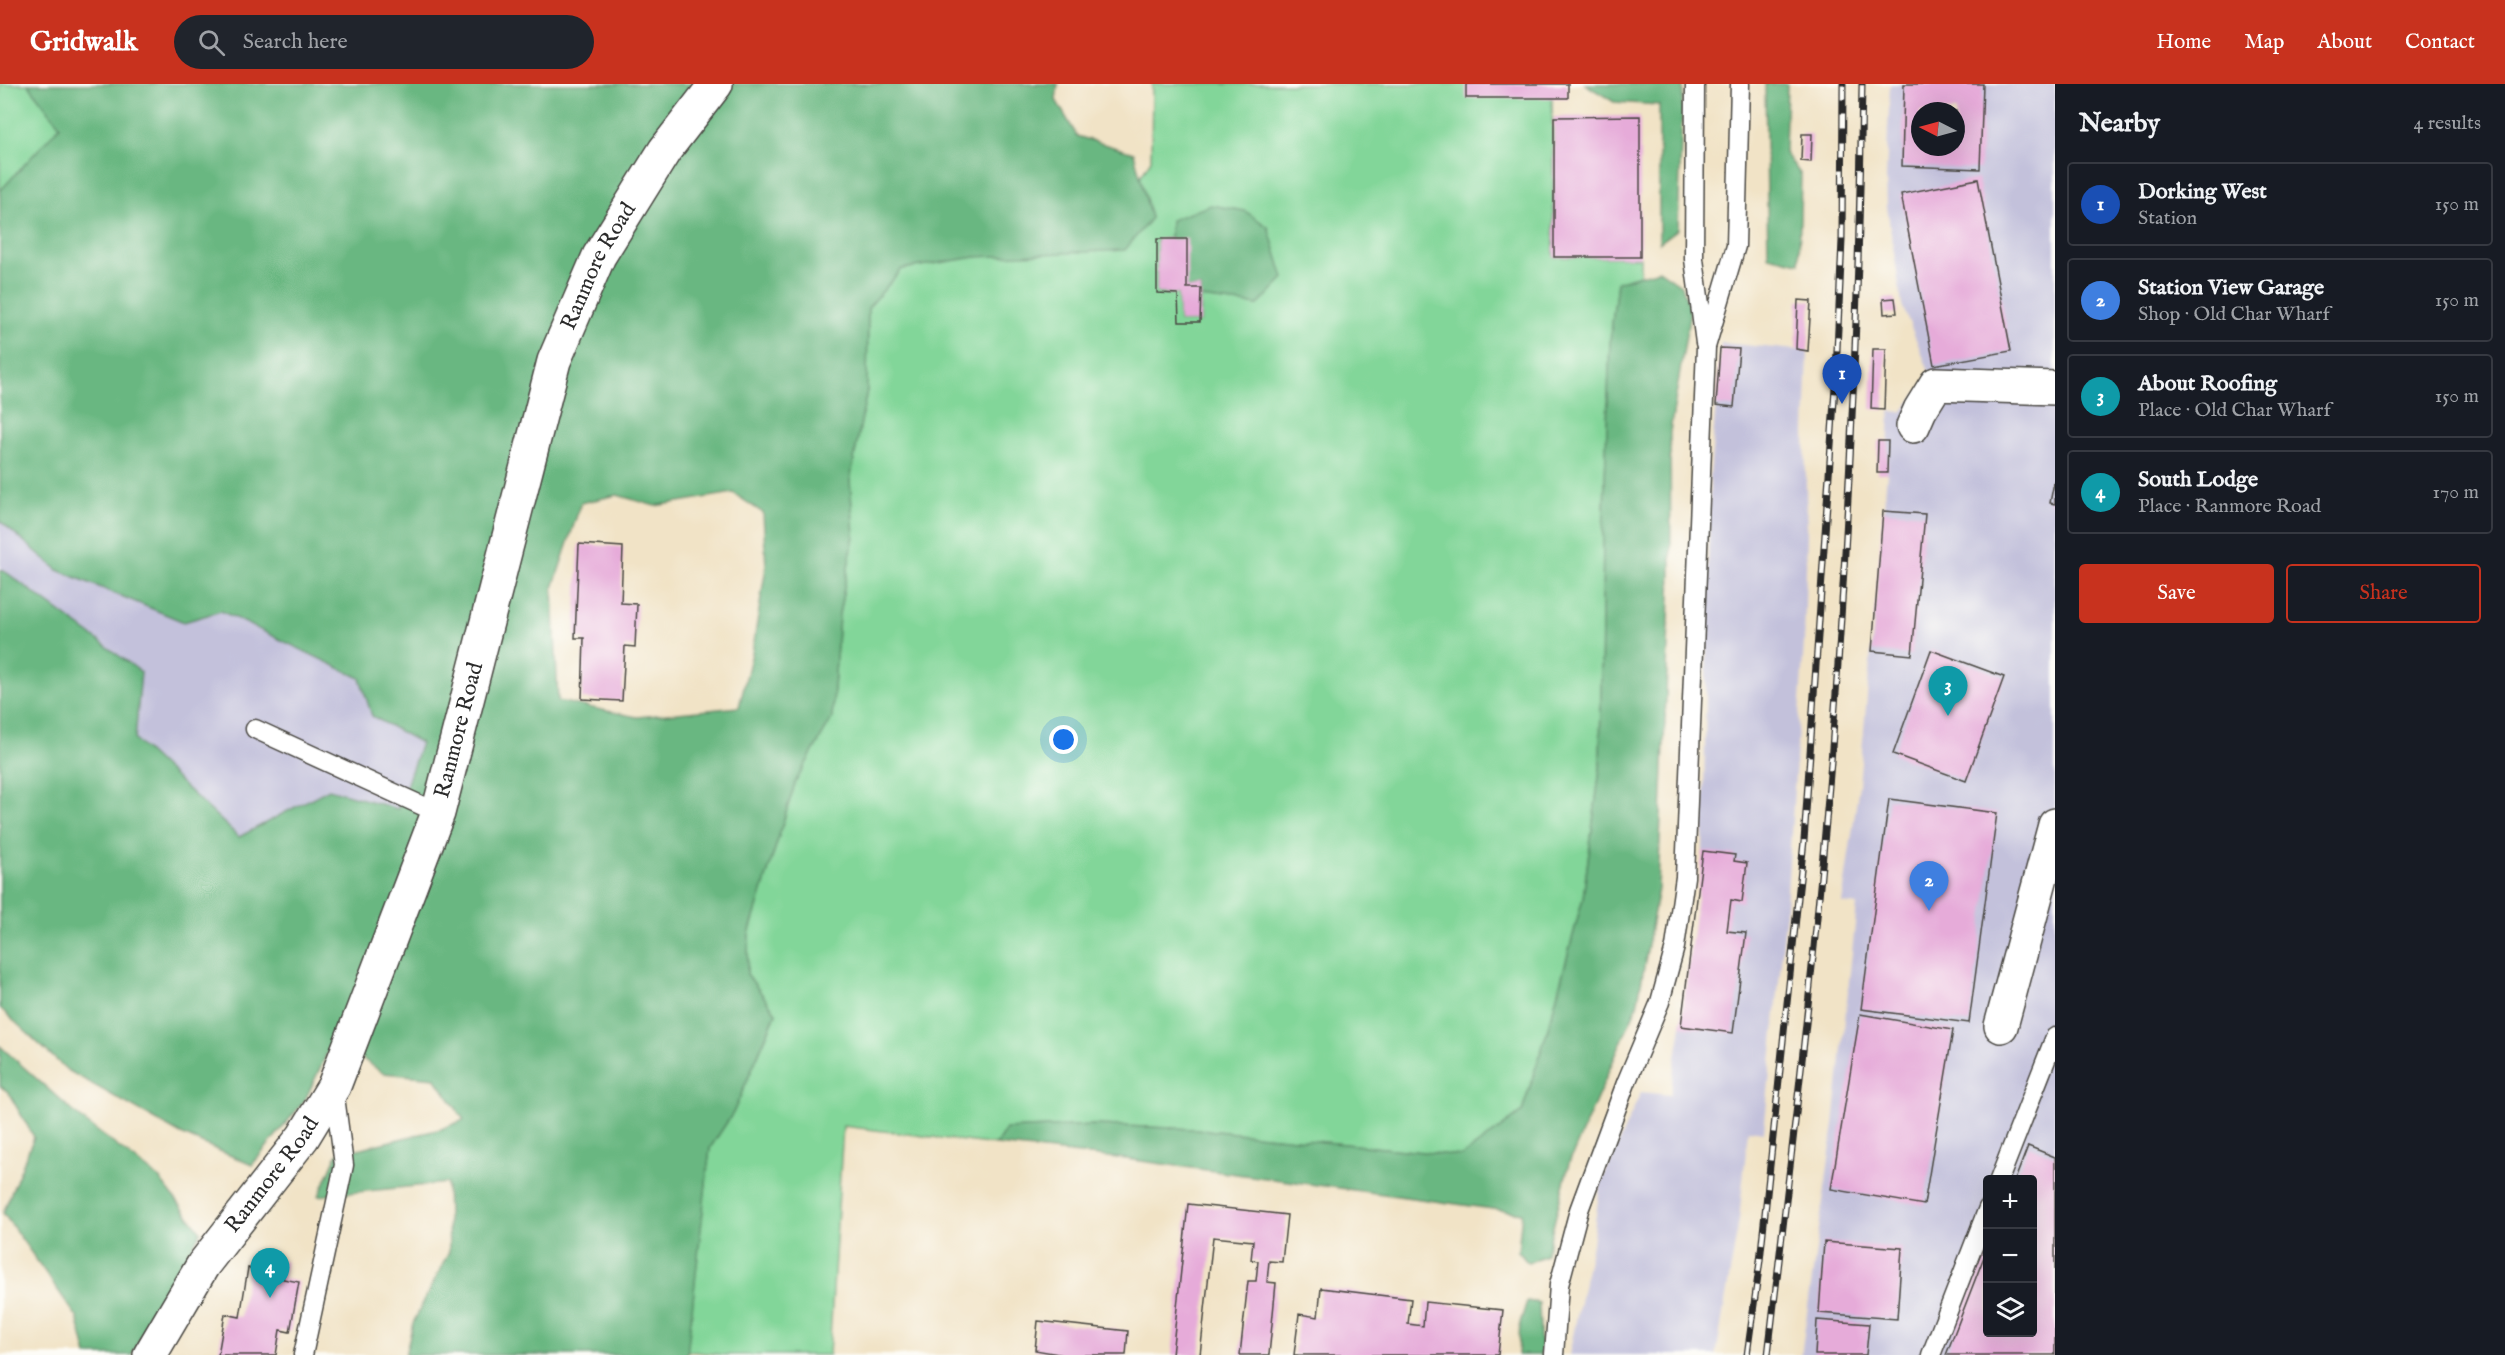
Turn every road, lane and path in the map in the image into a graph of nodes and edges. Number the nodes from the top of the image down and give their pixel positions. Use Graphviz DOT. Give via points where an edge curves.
graph roads {
  1 [pos="717,84"];
  2 [pos="1695,84"];
  3 [pos="1740,84"];
  4 [pos="1706,348"];
  5 [pos="2055,388"];
  6 [pos="1913,426"];
  7 [pos="255,729"];
  8 [pos="438,813"];
  9 [pos="2055,825"];
  10 [pos="2001,1026"];
  11 [pos="2055,1037"];
  12 [pos="333,1086"];
  13 [pos="2001,1175"];
  14 [pos="1983,1221"];
  15 [pos="150,1355"];
  16 [pos="303,1355"];
  17 [pos="1554,1355"];
  18 [pos="1931,1355"];
  1 -- 8 [label="street, Ranmore Road" via="665,150 599,256 554,361"];
  2 -- 4 [label="lane" via="1694,259"];
  3 -- 4 [label="lane" via="1736,246"];
  4 -- 17 [label="lane" via="1684,877 1675,947 1660,1002 1579,1210 1559,1285"];
  5 -- 6 [label="street" via="1936,384"];
  7 -- 8 [label="lane"];
  8 -- 12 [label="street, Ranmore Road"];
  9 -- 10 [label="street"];
  11 -- 13 [label="lane"];
  12 -- 15 [label="street, Ranmore Road" via="303,1137 203,1265"];
  12 -- 16 [label="lane" via="344,1165"];
  14 -- 18 [label="lane"];
}
